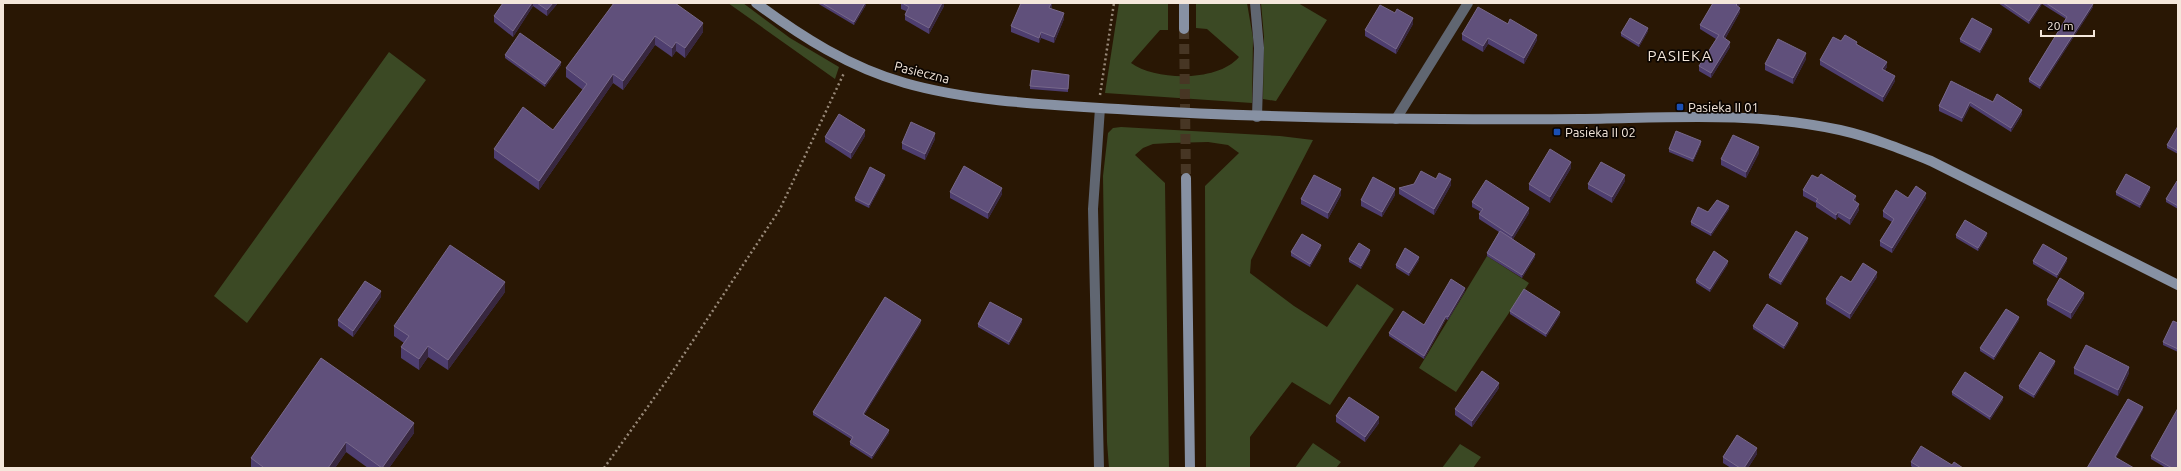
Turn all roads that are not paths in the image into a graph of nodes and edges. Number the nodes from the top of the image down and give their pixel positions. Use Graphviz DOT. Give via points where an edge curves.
graph roads {
  1 [pos="756,3"];
  2 [pos="1184,3"];
  3 [pos="1255,3"];
  4 [pos="1468,3"];
  5 [pos="1184,29"];
  6 [pos="1100,108"];
  7 [pos="1257,117"];
  8 [pos="1396,119"];
  9 [pos="1186,178"];
  10 [pos="2178,285"];
  11 [pos="1099,468"];
  12 [pos="1190,468"];
  1 -- 6 [label="street, Pasieczna" via="811,42 851,62 904,82 1002,99"];
  2 -- 5 [label="street"];
  3 -- 7 [label="street" via="1259,48"];
  4 -- 8 [label="street"];
  6 -- 7 [label="street, Pasieczna"];
  6 -- 11 [label="street" via="1093,209"];
  7 -- 8 [label="street, Pasieczna"];
  8 -- 10 [label="street, Pasieczna" via="1718,117 1794,122 1840,130 1931,161"];
  9 -- 12 [label="street"];
}
